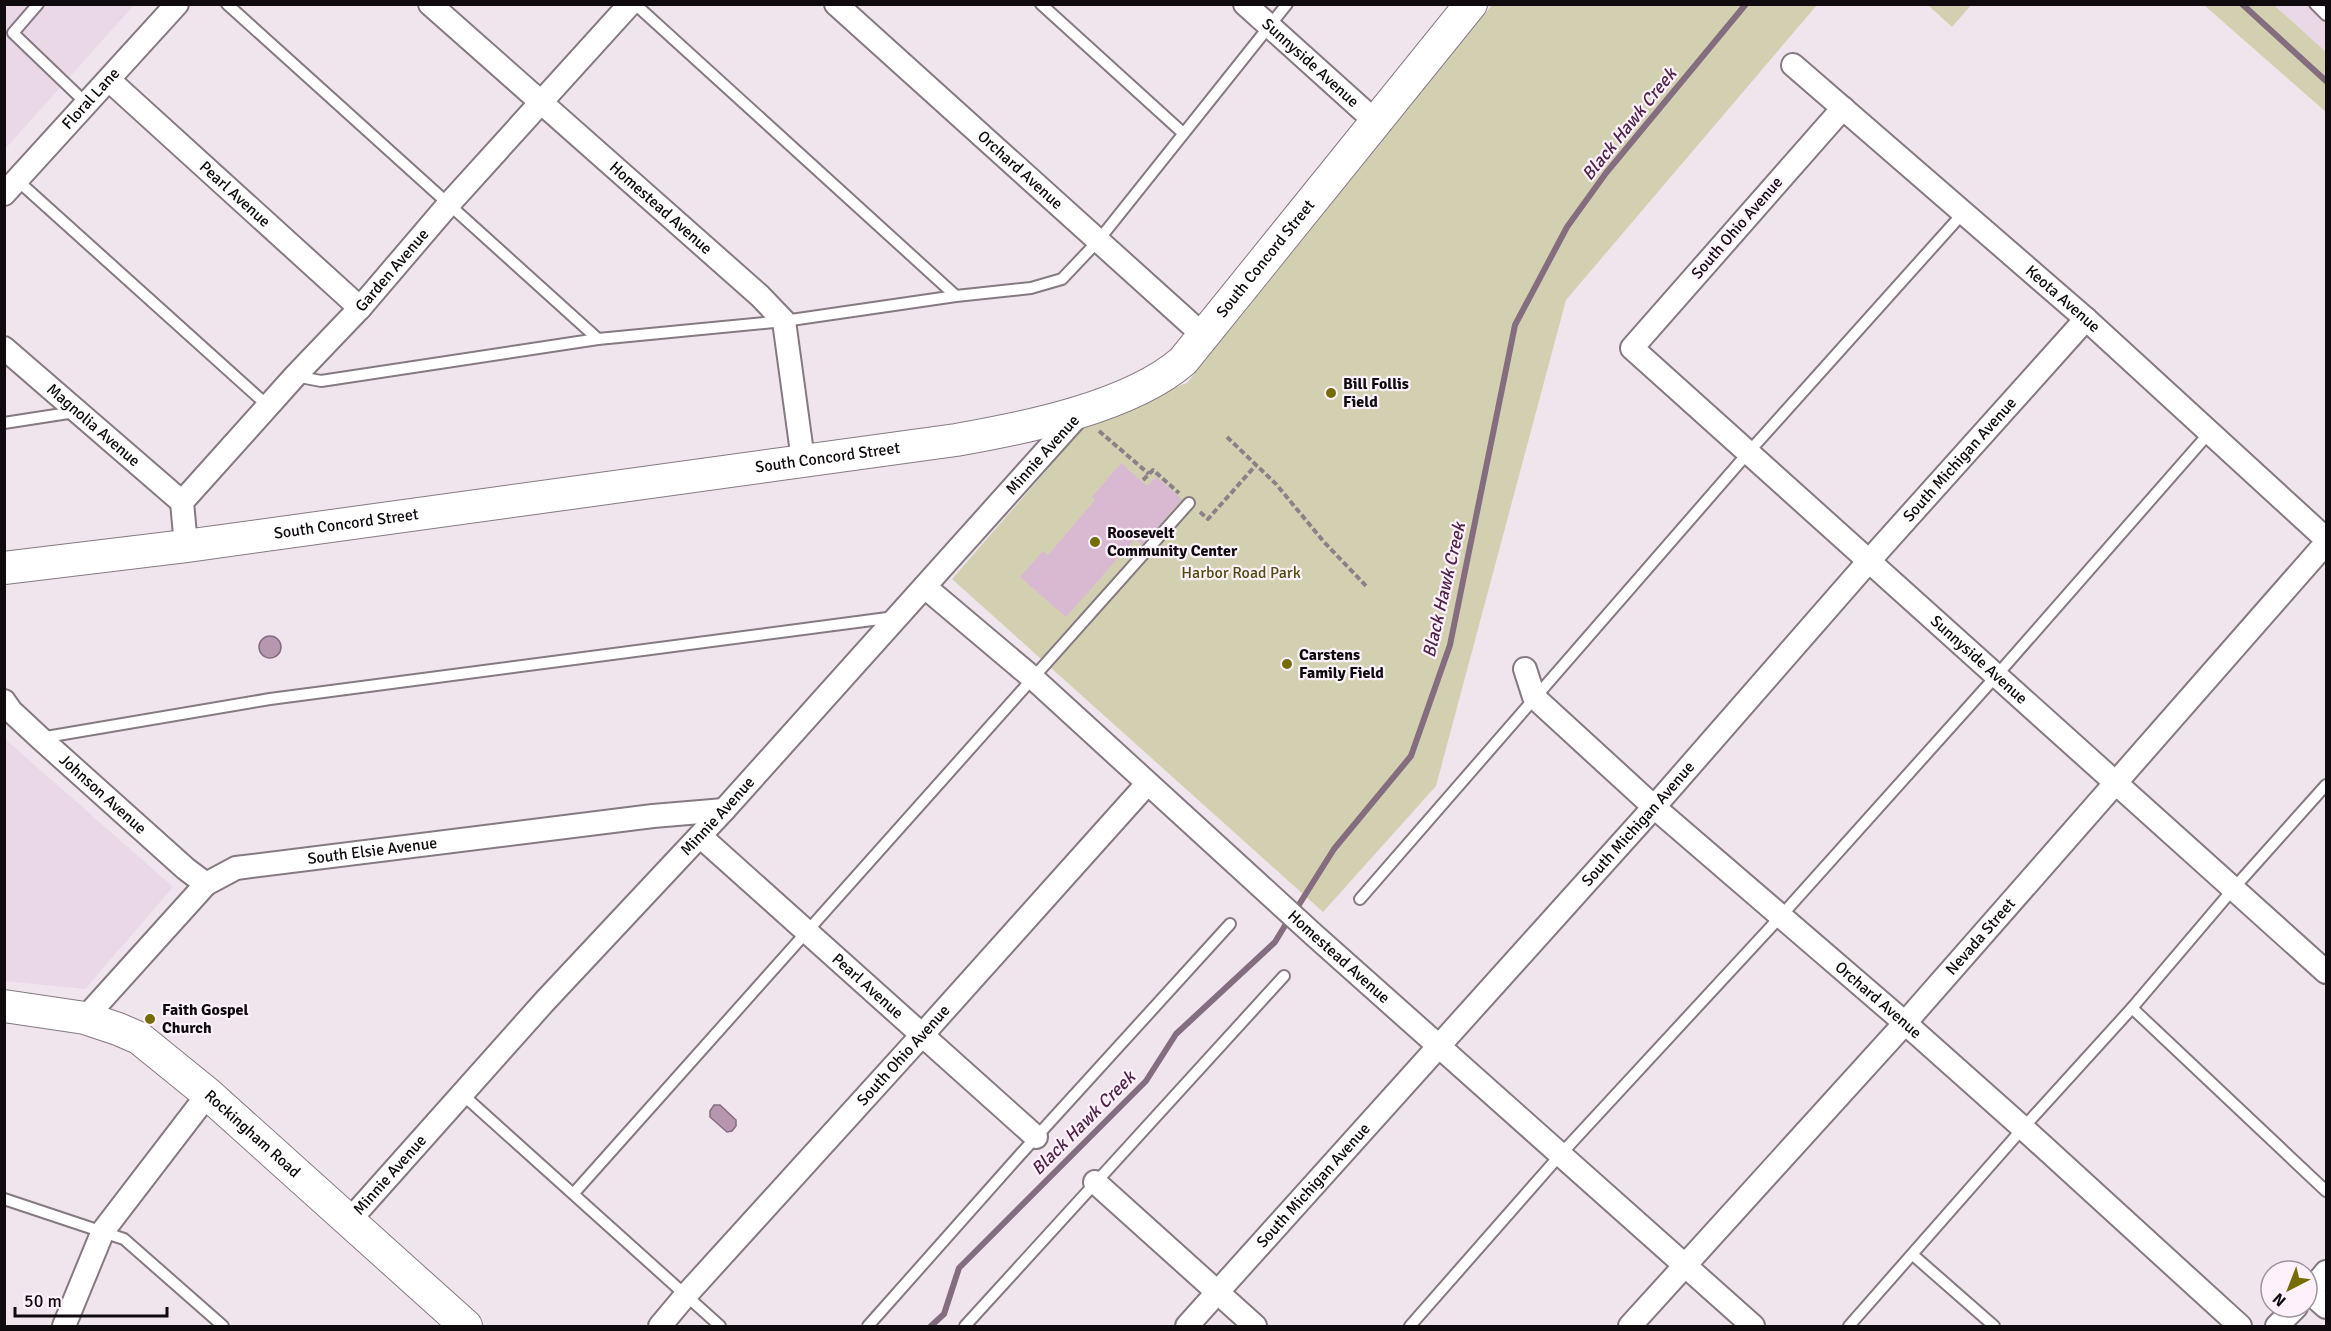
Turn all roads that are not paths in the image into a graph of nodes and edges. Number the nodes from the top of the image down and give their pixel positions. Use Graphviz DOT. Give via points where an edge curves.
graph roads {
  1 [pos="38,4"];
  2 [pos="177,4"];
  3 [pos="227,4"];
  4 [pos="430,4"];
  5 [pos="630,4"];
  6 [pos="635,4"];
  7 [pos="836,4"];
  8 [pos="1041,4"];
  9 [pos="1245,4"];
  10 [pos="1287,4"];
  11 [pos="1471,4"];
  12 [pos="2315,4"];
  13 [pos="2326,15"];
  14 [pos="1269,27"];
  15 [pos="1793,65"];
  16 [pos="109,80"];
  17 [pos="539,102"];
  18 [pos="87,104"];
  19 [pos="1843,108"];
  20 [pos="1376,122"];
  21 [pos="1184,134"];
  22 [pos="11,187"];
  23 [pos="448,205"];
  24 [pos="1964,212"];
  25 [pos="1098,241"];
  26 [pos="956,297"];
  27 [pos="360,308"];
  28 [pos="2086,319"];
  29 [pos="784,321"];
  30 [pos="1204,336"];
  31 [pos="598,339"];
  32 [pos="4,348"];
  33 [pos="1632,348"];
  34 [pos="295,376"];
  35 [pos="268,406"];
  36 [pos="80,412"];
  37 [pos="1089,417"];
  38 [pos="4,423"];
  39 [pos="2210,432"];
  40 [pos="1748,454"];
  41 [pos="803,460"];
  42 [pos="182,502"];
  43 [pos="1189,503"];
  44 [pos="2326,538"];
  45 [pos="2326,543"];
  46 [pos="186,546"];
  47 [pos="1868,562"];
  48 [pos="4,568"];
  49 [pos="925,587"];
  50 [pos="898,616"];
  51 [pos="1525,669"];
  52 [pos="1997,675"];
  53 [pos="1034,679"];
  54 [pos="1534,697"];
  55 [pos="4,701"];
  56 [pos="39,738"];
  57 [pos="2115,782"];
  58 [pos="1147,784"];
  59 [pos="2326,785"];
  60 [pos="1654,807"];
  61 [pos="724,810"];
  62 [pos="700,836"];
  63 [pos="206,884"];
  64 [pos="2234,888"];
  65 [pos="1360,899"];
  66 [pos="1781,916"];
  67 [pos="1230,924"];
  68 [pos="807,932"];
  69 [pos="2326,972"];
  70 [pos="1284,976"];
  71 [pos="4,1006"];
  72 [pos="2132,1008"];
  73 [pos="85,1018"];
  74 [pos="1905,1023"];
  75 [pos="923,1034"];
  76 [pos="1438,1046"];
  77 [pos="462,1094"];
  78 [pos="208,1095"];
  79 [pos="2023,1128"];
  80 [pos="1036,1137"];
  81 [pos="1561,1154"];
  82 [pos="1095,1182"];
  83 [pos="2326,1191"];
  84 [pos="574,1193"];
  85 [pos="4,1199"];
  86 [pos="348,1222"];
  87 [pos="103,1231"];
  88 [pos="1913,1255"];
  89 [pos="1686,1266"];
  90 [pos="1217,1292"];
  91 [pos="686,1295"];
  92 [pos="64,1326"];
  93 [pos="223,1326"];
  94 [pos="465,1326"];
  95 [pos="660,1326"];
  96 [pos="720,1326"];
  97 [pos="868,1326"];
  98 [pos="965,1326"];
  99 [pos="1187,1326"];
  100 [pos="1256,1326"];
  101 [pos="1410,1326"];
  102 [pos="1630,1326"];
  103 [pos="1752,1326"];
  104 [pos="1849,1326"];
  105 [pos="1994,1326"];
  106 [pos="2240,1326"];
  1 -- 18 [label="lane" via="13,33"];
  2 -- 16 [label="street, Floral Lane"];
  3 -- 23 [label="lane"];
  4 -- 17 [label="street, Homestead Avenue"];
  5 -- 17 [label="street, Garden Avenue"];
  6 -- 26 [label="lane"];
  7 -- 25 [label="street, Orchard Avenue"];
  8 -- 21 [label="lane"];
  9 -- 14 [label="street, Sunnyside Avenue"];
  10 -- 14 [label="lane"];
  11 -- 20 [label="street, South Concord Street"];
  12 -- 13 [label="lane"];
  14 -- 20 [label="street, Sunnyside Avenue"];
  14 -- 21 [label="lane"];
  15 -- 19 [label="street, Keota Avenue"];
  16 -- 18 [label="street, Floral Lane"];
  16 -- 27 [label="street, Pearl Avenue"];
  17 -- 23 [label="street, Garden Avenue"];
  17 -- 29 [label="street, Homestead Avenue"];
  18 -- 22 [label="street, Floral Lane"];
  19 -- 24 [label="street, Keota Avenue"];
  19 -- 33 [label="street, South Ohio Avenue"];
  20 -- 30 [label="street, South Concord Street"];
  21 -- 25 [label="lane"];
  22 -- 35 [label="lane"];
  23 -- 27 [label="street, Garden Avenue"];
  23 -- 31 [label="lane"];
  24 -- 28 [label="street, Keota Avenue"];
  24 -- 40 [label="lane"];
  25 -- 26 [label="lane" via="1062,279 1032,288"];
  25 -- 30 [label="street, Orchard Avenue"];
  26 -- 29 [label="lane"];
  27 -- 34 [label="street, Garden Avenue"];
  28 -- 39 [label="street, Keota Avenue"];
  28 -- 47 [label="street, South Michigan Avenue"];
  29 -- 31 [label="lane"];
  29 -- 41 [label="street"];
  30 -- 37 [label="street, South Concord Street" via="1183,361 1155,382"];
  31 -- 34 [label="lane" via="321,381"];
  32 -- 36 [label="street, Magnolia Avenue"];
  33 -- 40 [label="street, Sunnyside Avenue"];
  34 -- 35 [label="street, Garden Avenue"];
  35 -- 42 [label="street, Garden Avenue"];
  36 -- 38 [label="lane"];
  36 -- 42 [label="street, Magnolia Avenue"];
  37 -- 41 [label="street, South Concord Street"];
  37 -- 49 [label="street, Minnie Avenue"];
  39 -- 44 [label="street, Keota Avenue"];
  39 -- 52 [label="lane"];
  40 -- 47 [label="street, Sunnyside Avenue"];
  40 -- 54 [label="lane"];
  41 -- 46 [label="street, South Concord Street"];
  42 -- 46 [label="street"];
  43 -- 53 [label="lane"];
  45 -- 57 [label="street, Nevada Street"];
  46 -- 48 [label="street, South Concord Street"];
  47 -- 52 [label="street, Sunnyside Avenue"];
  47 -- 60 [label="street, South Michigan Avenue"];
  49 -- 50 [label="street, Minnie Avenue"];
  49 -- 53 [label="street, Homestead Avenue"];
  50 -- 56 [label="lane" via="270,699"];
  50 -- 61 [label="street, Minnie Avenue"];
  51 -- 54 [label="street, Orchard Avenue"];
  52 -- 57 [label="street, Sunnyside Avenue"];
  52 -- 66 [label="lane"];
  53 -- 58 [label="street, Homestead Avenue"];
  53 -- 68 [label="lane"];
  54 -- 60 [label="street, Orchard Avenue"];
  54 -- 65 [label="lane"];
  55 -- 56 [label="street, Johnson Avenue"];
  56 -- 63 [label="street, Johnson Avenue"];
  57 -- 64 [label="street, Sunnyside Avenue"];
  57 -- 74 [label="street, Nevada Street"];
  58 -- 75 [label="street, South Ohio Avenue"];
  58 -- 76 [label="street, Homestead Avenue"];
  59 -- 64 [label="lane"];
  60 -- 66 [label="street, Orchard Avenue"];
  60 -- 76 [label="street, South Michigan Avenue"];
  61 -- 62 [label="street, Minnie Avenue"];
  61 -- 63 [label="street, South Elsie Avenue" via="236,868"];
  62 -- 68 [label="street, Pearl Avenue"];
  62 -- 77 [label="street, Minnie Avenue"];
  63 -- 73 [label="street, South Elsie Avenue"];
  64 -- 69 [label="street, Sunnyside Avenue"];
  64 -- 72 [label="lane"];
  66 -- 74 [label="street, Orchard Avenue"];
  66 -- 81 [label="lane"];
  67 -- 80 [label="lane"];
  68 -- 75 [label="street, Pearl Avenue"];
  68 -- 84 [label="lane"];
  70 -- 82 [label="lane"];
  71 -- 73 [label="street, Rockingham Road"];
  72 -- 79 [label="lane"];
  72 -- 83 [label="lane"];
  73 -- 78 [label="street, Rockingham Road" via="139,1038"];
  74 -- 79 [label="street, Orchard Avenue"];
  74 -- 89 [label="street, Nevada Street"];
  75 -- 80 [label="street, Pearl Avenue"];
  75 -- 91 [label="street, South Ohio Avenue"];
  76 -- 81 [label="street, Homestead Avenue"];
  76 -- 90 [label="street, South Michigan Avenue"];
  77 -- 84 [label="lane"];
  77 -- 86 [label="street, Minnie Avenue"];
  78 -- 86 [label="street, Rockingham Road"];
  78 -- 87 [label="street"];
  79 -- 88 [label="lane"];
  79 -- 106 [label="street, Orchard Avenue"];
  80 -- 97 [label="lane"];
  81 -- 89 [label="street, Homestead Avenue"];
  81 -- 101 [label="lane"];
  82 -- 90 [label="street"];
  82 -- 98 [label="lane"];
  84 -- 91 [label="lane"];
  85 -- 87 [label="lane"];
  86 -- 94 [label="street, Rockingham Road"];
  87 -- 92 [label="street"];
  87 -- 93 [label="lane" via="124,1239"];
  88 -- 104 [label="lane"];
  88 -- 105 [label="lane"];
  89 -- 102 [label="street, Nevada Street"];
  89 -- 103 [label="street, Homestead Avenue"];
  90 -- 99 [label="street, South Michigan Avenue"];
  90 -- 100 [label="street"];
  91 -- 95 [label="street, South Ohio Avenue"];
  91 -- 96 [label="lane"];
}
